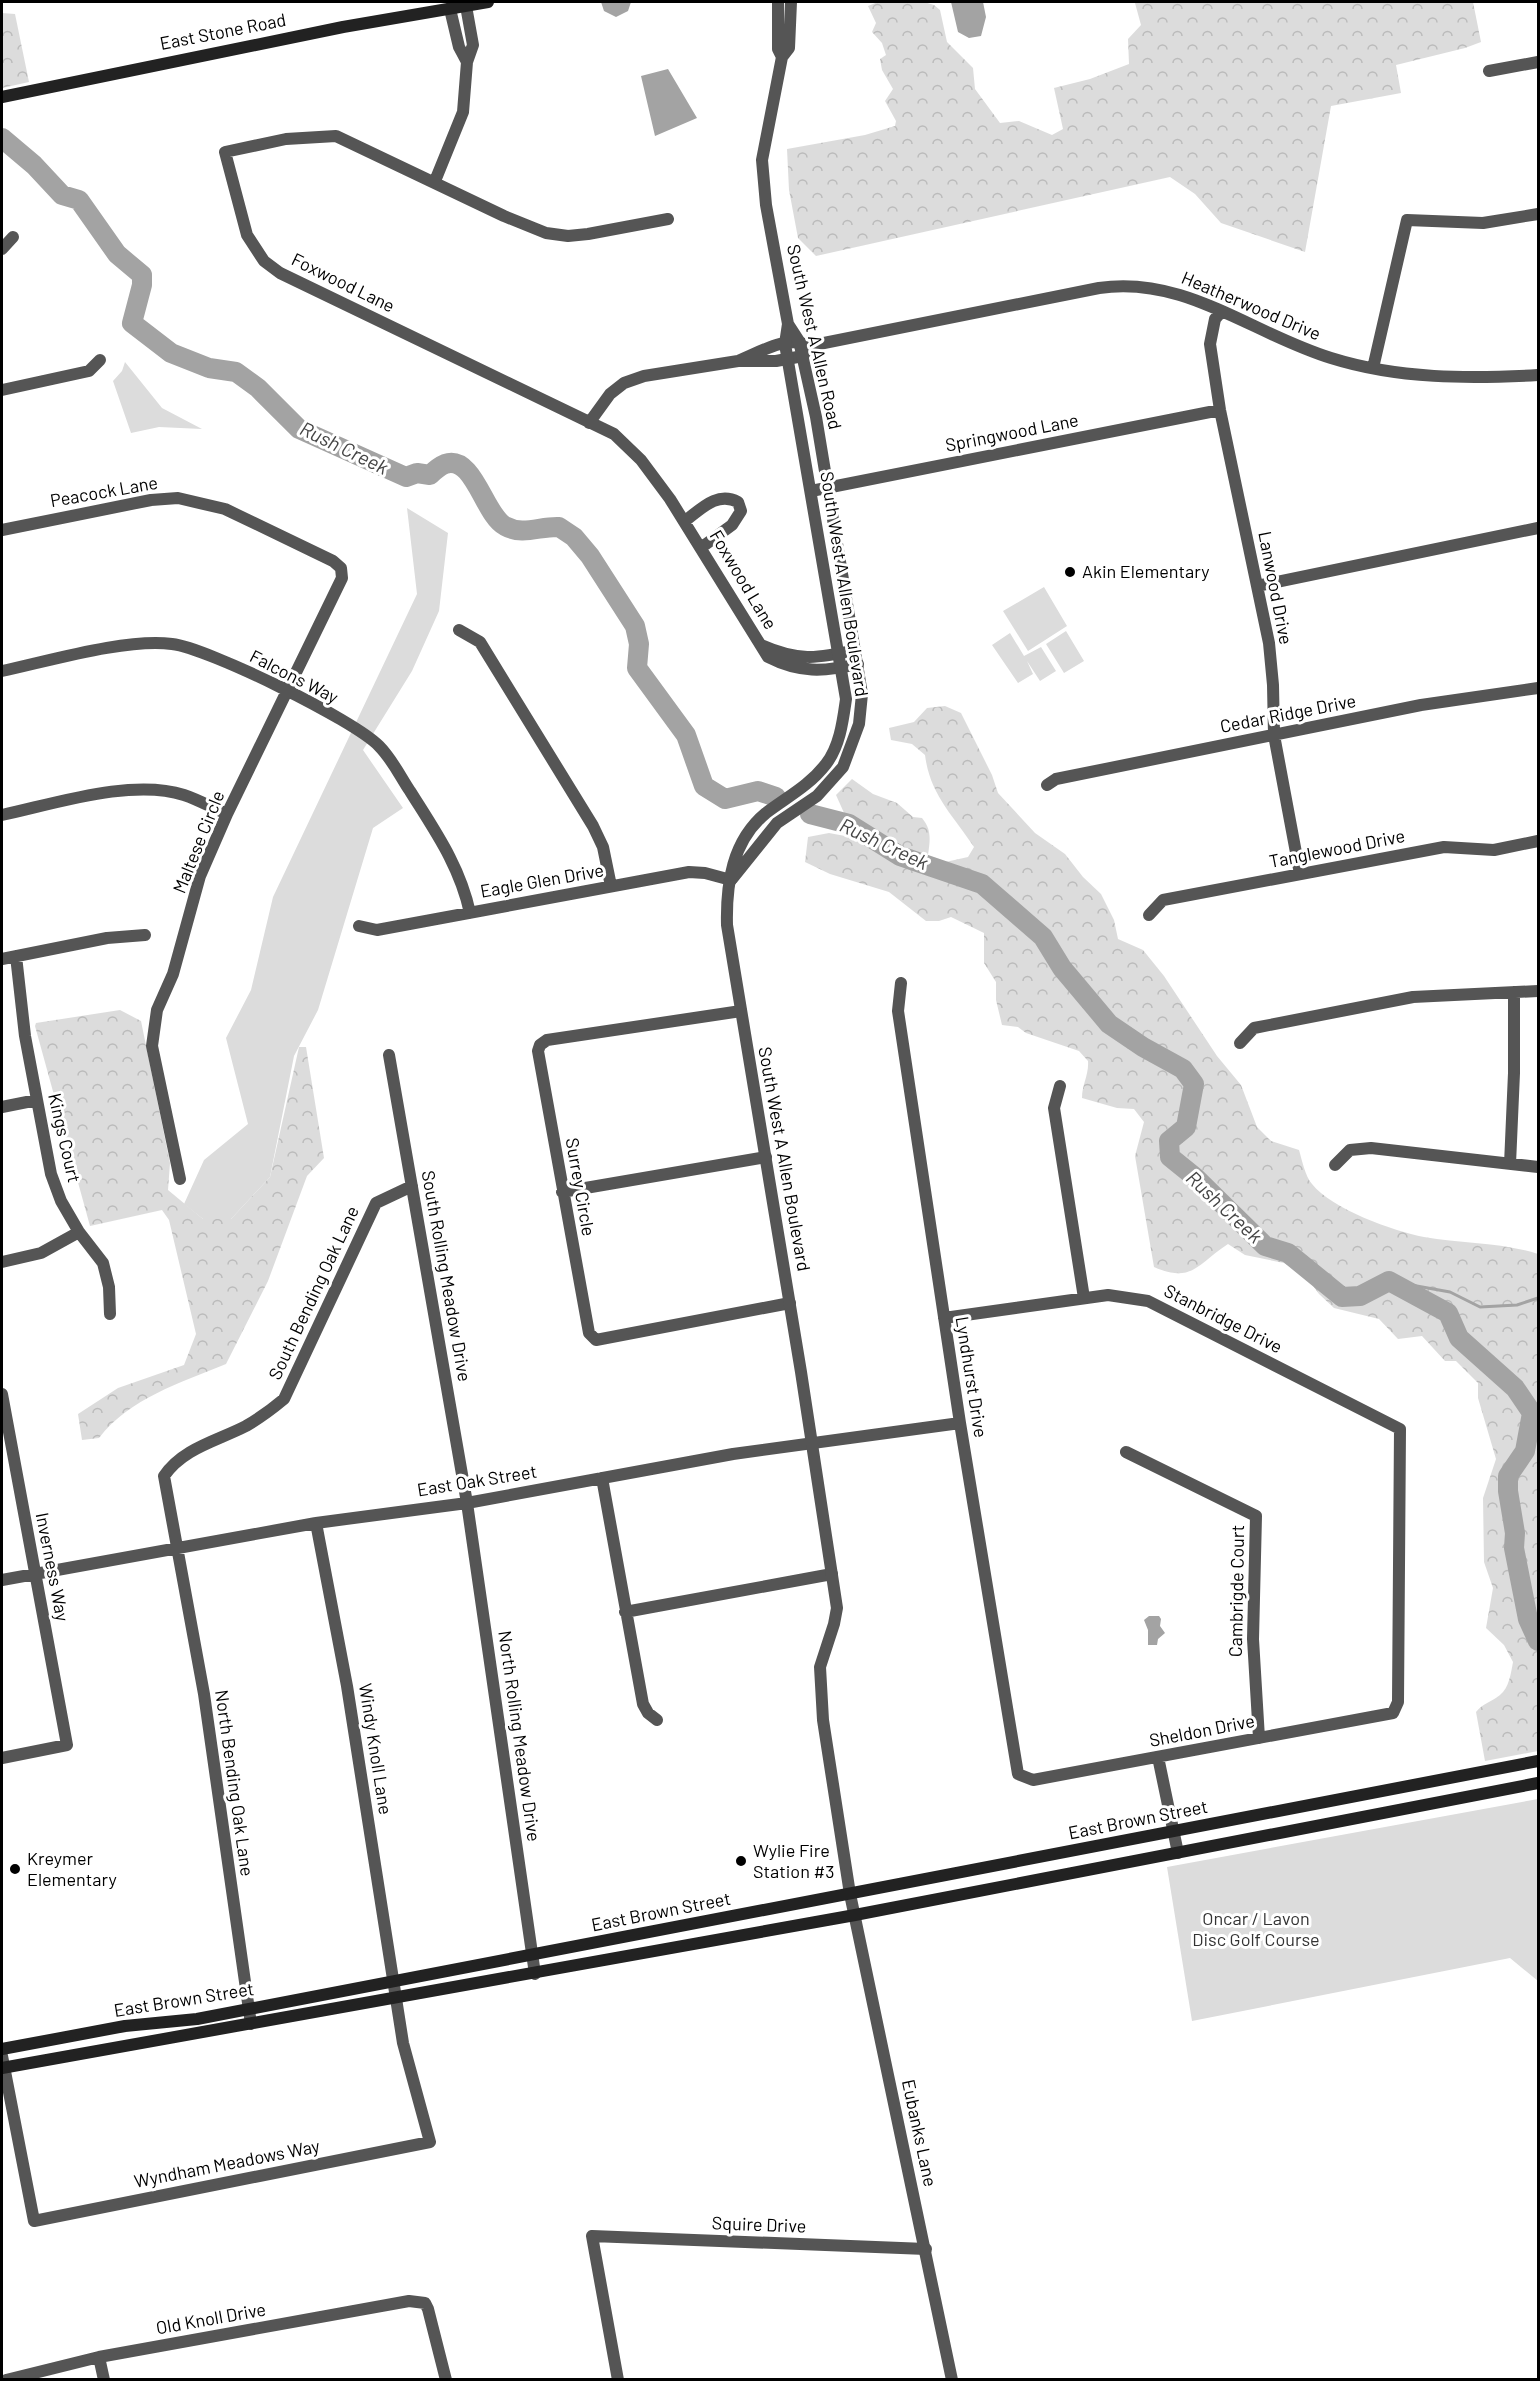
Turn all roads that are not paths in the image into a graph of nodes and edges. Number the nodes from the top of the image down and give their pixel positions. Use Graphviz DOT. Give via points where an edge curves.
graph roads {
  1 [pos="488,2"];
  2 [pos="778,2"];
  3 [pos="791,2"];
  4 [pos="466,6"];
  5 [pos="450,9"];
  6 [pos="782,57"];
  7 [pos="467,62"];
  8 [pos="1539,62"];
  9 [pos="1489,70"];
  10 [pos="2,97"];
  11 [pos="435,182"];
  12 [pos="1539,214"];
  13 [pos="668,219"];
  14 [pos="13,237"];
  15 [pos="2,249"];
  16 [pos="1221,312"];
  17 [pos="788,324"];
  18 [pos="785,344"];
  19 [pos="804,348"];
  20 [pos="788,359"];
  21 [pos="100,360"];
  22 [pos="738,361"];
  23 [pos="1373,368"];
  24 [pos="1539,375"];
  25 [pos="2,390"];
  26 [pos="1220,410"];
  27 [pos="589,423"];
  28 [pos="828,487"];
  29 [pos="811,490"];
  30 [pos="685,521"];
  31 [pos="1539,528"];
  32 [pos="2,530"];
  33 [pos="702,547"];
  34 [pos="341,568"];
  35 [pos="1257,586"];
  36 [pos="459,630"];
  37 [pos="761,645"];
  38 [pos="855,650"];
  39 [pos="840,653"];
  40 [pos="858,664"];
  41 [pos="842,668"];
  42 [pos="2,671"];
  43 [pos="1539,688"];
  44 [pos="286,692"];
  45 [pos="1274,735"];
  46 [pos="1047,785"];
  47 [pos="226,814"];
  48 [pos="2,815"];
  49 [pos="1539,842"];
  50 [pos="1300,874"];
  51 [pos="731,880"];
  52 [pos="611,886"];
  53 [pos="470,913"];
  54 [pos="1149,915"];
  55 [pos="359,926"];
  56 [pos="145,935"];
  57 [pos="16,956"];
  58 [pos="2,959"];
  59 [pos="901,983"];
  60 [pos="1539,991"];
  61 [pos="1514,992"];
  62 [pos="741,1011"];
  63 [pos="1240,1043"];
  64 [pos="389,1055"];
  65 [pos="1060,1086"];
  66 [pos="37,1100"];
  67 [pos="2,1107"];
  68 [pos="766,1157"];
  69 [pos="1510,1164"];
  70 [pos="1335,1165"];
  71 [pos="1539,1167"];
  72 [pos="180,1179"];
  73 [pos="412,1186"];
  74 [pos="562,1192"];
  75 [pos="79,1232"];
  76 [pos="2,1262"];
  77 [pos="1084,1298"];
  78 [pos="790,1303"];
  79 [pos="110,1314"];
  80 [pos="944,1318"];
  81 [pos="2,1394"];
  82 [pos="4,1416"];
  83 [pos="960,1423"];
  84 [pos="812,1443"];
  85 [pos="1126,1452"];
  86 [pos="602,1478"];
  87 [pos="467,1503"];
  88 [pos="316,1523"];
  89 [pos="177,1548"];
  90 [pos="35,1574"];
  91 [pos="832,1574"];
  92 [pos="2,1580"];
  93 [pos="625,1612"];
  94 [pos="1394,1713"];
  95 [pos="657,1720"];
  96 [pos="1259,1738"];
  97 [pos="1158,1757"];
  98 [pos="2,1758"];
  99 [pos="1539,1761"];
  100 [pos="1018,1774"];
  101 [pos="1539,1783"];
  102 [pos="1174,1831"];
  103 [pos="1178,1853"];
  104 [pos="850,1894"];
  105 [pos="855,1916"];
  106 [pos="533,1954"];
  107 [pos="535,1974"];
  108 [pos="394,1981"];
  109 [pos="397,1998"];
  110 [pos="249,2009"];
  111 [pos="251,2024"];
  112 [pos="2,2049"];
  113 [pos="2,2064"];
  114 [pos="926,2249"];
  115 [pos="99,2357"];
  116 [pos="6,2379"];
  117 [pos="104,2379"];
  118 [pos="446,2379"];
  119 [pos="618,2379"];
  120 [pos="952,2379"];
  1 -- 4 [label="main road, East Stone Road"];
  2 -- 6 [label="street" via="778,49"];
  3 -- 6 [label="street" via="789,48"];
  4 -- 5 [label="main road, East Stone Road"];
  4 -- 7 [label="street" via="473,45"];
  5 -- 7 [label="street" via="459,47"];
  5 -- 10 [label="main road, East Stone Road"];
  6 -- 17 [label="street, South West A Allen Road" via="762,160 766,205"];
  7 -- 11 [label="street" via="463,112"];
  8 -- 9 [label="street"];
  11 -- 13 [label="street, Foxwood Lane" via="546,233 588,234"];
  11 -- 27 [label="street, Foxwood Lane" via="336,136 286,139 225,152 247,235 264,261 280,273"];
  12 -- 23 [label="street" via="1467,224 1407,220"];
  14 -- 15 [label="street"];
  16 -- 19 [label="street, Heatherwood Drive" via="1168,290 1108,287"];
  16 -- 23 [label="street, Heatherwood Drive" via="1332,359"];
  16 -- 26 [label="street, Lanwood Drive" via="1211,330 1210,344"];
  17 -- 18 [label="street, South West A Allen Boulevard"];
  17 -- 19 [label="street, South West A Allen Road"];
  18 -- 19 [label="street, Heatherwood Drive"];
  18 -- 20 [label="street, South West A Allen Boulevard"];
  18 -- 22 [label="street, Heatherwood Drive"];
  19 -- 20 [label="street, Heatherwood Drive"];
  19 -- 28 [label="street, South West A Allen Road"];
  20 -- 22 [label="street, Heatherwood Drive"];
  20 -- 29 [label="street, South West A Allen Boulevard"];
  21 -- 25 [label="street" via="89,371"];
  22 -- 27 [label="street, Heatherwood Drive" via="644,376 624,383 610,394"];
  23 -- 24 [label="street, Heatherwood Drive" via="1443,377"];
  26 -- 28 [label="street, Springwood Lane"];
  26 -- 35 [label="street, Lanwood Drive"];
  27 -- 30 [label="street, Foxwood Lane" via="602,426 622,440"];
  28 -- 29 [label="street, Springwood Lane"];
  28 -- 38 [label="street, South West A Allen Road"];
  29 -- 39 [label="street, South West A Allen Boulevard"];
  30 -- 33 [label="street, Foxwood Lane"];
  30 -- 33 [label="street" via="720,498 738,502 741,511 732,525"];
  31 -- 35 [label="street"];
  32 -- 34 [label="street, Peacock Lane" via="178,498 225,509"];
  33 -- 37 [label="street, Foxwood Lane"];
  34 -- 44 [label="street, Maltese Circle" via="342,578"];
  35 -- 45 [label="street, Lanwood Drive" via="1273,685"];
  36 -- 52 [label="street" via="480,642 593,826 603,847"];
  37 -- 39 [label="street, Foxwood Lane" via="784,656 802,658"];
  37 -- 41 [label="street" via="768,657 801,671"];
  38 -- 39 [label="street, Foxwood Lane"];
  38 -- 40 [label="street, South West A Allen Road"];
  39 -- 41 [label="street, South West A Allen Boulevard"];
  40 -- 41 [label="street"];
  40 -- 51 [label="street, South West A Allen Boulevard" via="862,694 859,724 843,767 817,796 772,829"];
  41 -- 51 [label="street, South West A Allen Boulevard" via="846,699 843,722 830,756 801,790 753,826 736,851"];
  42 -- 44 [label="street, Falcons Way" via="124,646 171,644 201,651"];
  43 -- 45 [label="street, Cedar Ridge Drive" via="1421,705"];
  44 -- 47 [label="street, Maltese Circle"];
  44 -- 53 [label="street, Falcons Way" via="357,729 379,746 452,859 464,885"];
  45 -- 46 [label="street, Cedar Ridge Drive" via="1056,779"];
  45 -- 50 [label="street, Lanwood Drive"];
  47 -- 48 [label="street" via="184,795 152,790 117,792"];
  47 -- 72 [label="street, Maltese Circle" via="201,876 173,974 157,1010 152,1046"];
  49 -- 50 [label="street, Tanglewood Drive" via="1494,850 1444,847"];
  50 -- 54 [label="street, Tanglewood Drive" via="1163,900"];
  51 -- 52 [label="street, Eagle Glen Drive" via="689,872"];
  51 -- 62 [label="street, South West A Allen Boulevard" via="727,925"];
  52 -- 53 [label="street, Eagle Glen Drive"];
  53 -- 55 [label="street, Eagle Glen Drive" via="377,930"];
  56 -- 57 [label="street" via="107,938"];
  57 -- 58 [label="street"];
  57 -- 66 [label="street, Kings Court"];
  59 -- 80 [label="street, Lyndhurst Drive" via="898,1011"];
  60 -- 61 [label="street"];
  61 -- 63 [label="street" via="1413,997 1254,1028"];
  61 -- 69 [label="street"];
  62 -- 68 [label="street, South West A Allen Boulevard"];
  62 -- 74 [label="street, Surrey Circle" via="547,1040 540,1045"];
  64 -- 73 [label="street, South Rolling Meadow Drive"];
  65 -- 77 [label="street" via="1054,1108"];
  66 -- 67 [label="street"];
  66 -- 75 [label="street, Kings Court" via="51,1174"];
  68 -- 74 [label="street"];
  68 -- 78 [label="street, South West A Allen Boulevard"];
  69 -- 70 [label="street" via="1371,1148 1350,1150"];
  69 -- 71 [label="street"];
  73 -- 87 [label="street, South Rolling Meadow Drive"];
  73 -- 89 [label="street, South Bending Oak Lane" via="376,1203 284,1399 266,1414 174,1462 164,1476"];
  74 -- 78 [label="street, Surrey Circle" via="586,1322 596,1340"];
  75 -- 76 [label="street" via="40,1253"];
  75 -- 79 [label="street, Kings Court" via="103,1263 110,1287"];
  77 -- 80 [label="street, Stanbridge Drive"];
  77 -- 94 [label="street, Stanbridge Drive" via="1108,1295 1148,1301 1400,1429 1398,1702"];
  78 -- 84 [label="street, South West A Allen Boulevard"];
  80 -- 83 [label="street, Lyndhurst Drive"];
  81 -- 82 [label="street, Inverness Way"];
  82 -- 90 [label="street, Inverness Way"];
  83 -- 84 [label="street, East Oak Street"];
  83 -- 100 [label="street, Lyndhurst Drive"];
  84 -- 86 [label="street, East Oak Street"];
  84 -- 91 [label="street, South West A Allen Boulevard"];
  85 -- 96 [label="street, Cambrigde Court" via="1256,1516 1253,1639"];
  86 -- 87 [label="street, East Oak Street"];
  86 -- 93 [label="street"];
  87 -- 88 [label="street, East Oak Street"];
  87 -- 106 [label="street, North Rolling Meadow Drive"];
  88 -- 89 [label="street, East Oak Street"];
  88 -- 108 [label="street, Windy Knoll Lane" via="347,1686"];
  89 -- 90 [label="street, East Oak Street"];
  89 -- 110 [label="street, North Bending Oak Lane" via="204,1694"];
  90 -- 92 [label="street, East Oak Street"];
  90 -- 98 [label="street, Inverness Way" via="67,1745"];
  91 -- 93 [label="street"];
  91 -- 104 [label="street, Eubanks Lane" via="837,1608 820,1667 820,1690"];
  93 -- 95 [label="street" via="643,1704"];
  94 -- 96 [label="street, Sheldon Drive"];
  96 -- 97 [label="street, Sheldon Drive"];
  97 -- 100 [label="street, Sheldon Drive" via="1033,1780"];
  97 -- 102 [label="street"];
  99 -- 102 [label="main road, East Brown Street"];
  101 -- 103 [label="main road, East Brown Street"];
  102 -- 103 [label="street"];
  102 -- 104 [label="main road, East Brown Street"];
  103 -- 105 [label="main road, East Brown Street"];
  104 -- 105 [label="street, Eubanks Lane"];
  104 -- 106 [label="main road, East Brown Street"];
  105 -- 107 [label="main road, East Brown Street"];
  105 -- 114 [label="street, Eubanks Lane"];
  106 -- 107 [label="street, North Rolling Meadow Drive"];
  106 -- 108 [label="main road, East Brown Street"];
  107 -- 109 [label="main road, East Brown Street"];
  108 -- 109 [label="street, Wyndham Meadows Way"];
  108 -- 110 [label="main road, East Brown Street"];
  109 -- 111 [label="main road, East Brown Street"];
  109 -- 113 [label="street, Wyndham Meadows Way" via="408,2067 430,2142 34,2221"];
  110 -- 111 [label="street, North Bending Oak Lane"];
  110 -- 112 [label="main road, East Brown Street" via="125,2026"];
  111 -- 113 [label="main road, East Brown Street"];
  114 -- 119 [label="street, Squire Drive" via="592,2236"];
  114 -- 120 [label="street, Eubanks Lane"];
  115 -- 116 [label="street, Old Knoll Drive"];
  115 -- 117 [label="street"];
  115 -- 118 [label="street, Old Knoll Drive" via="408,2301 425,2303 434,2322"];
}
